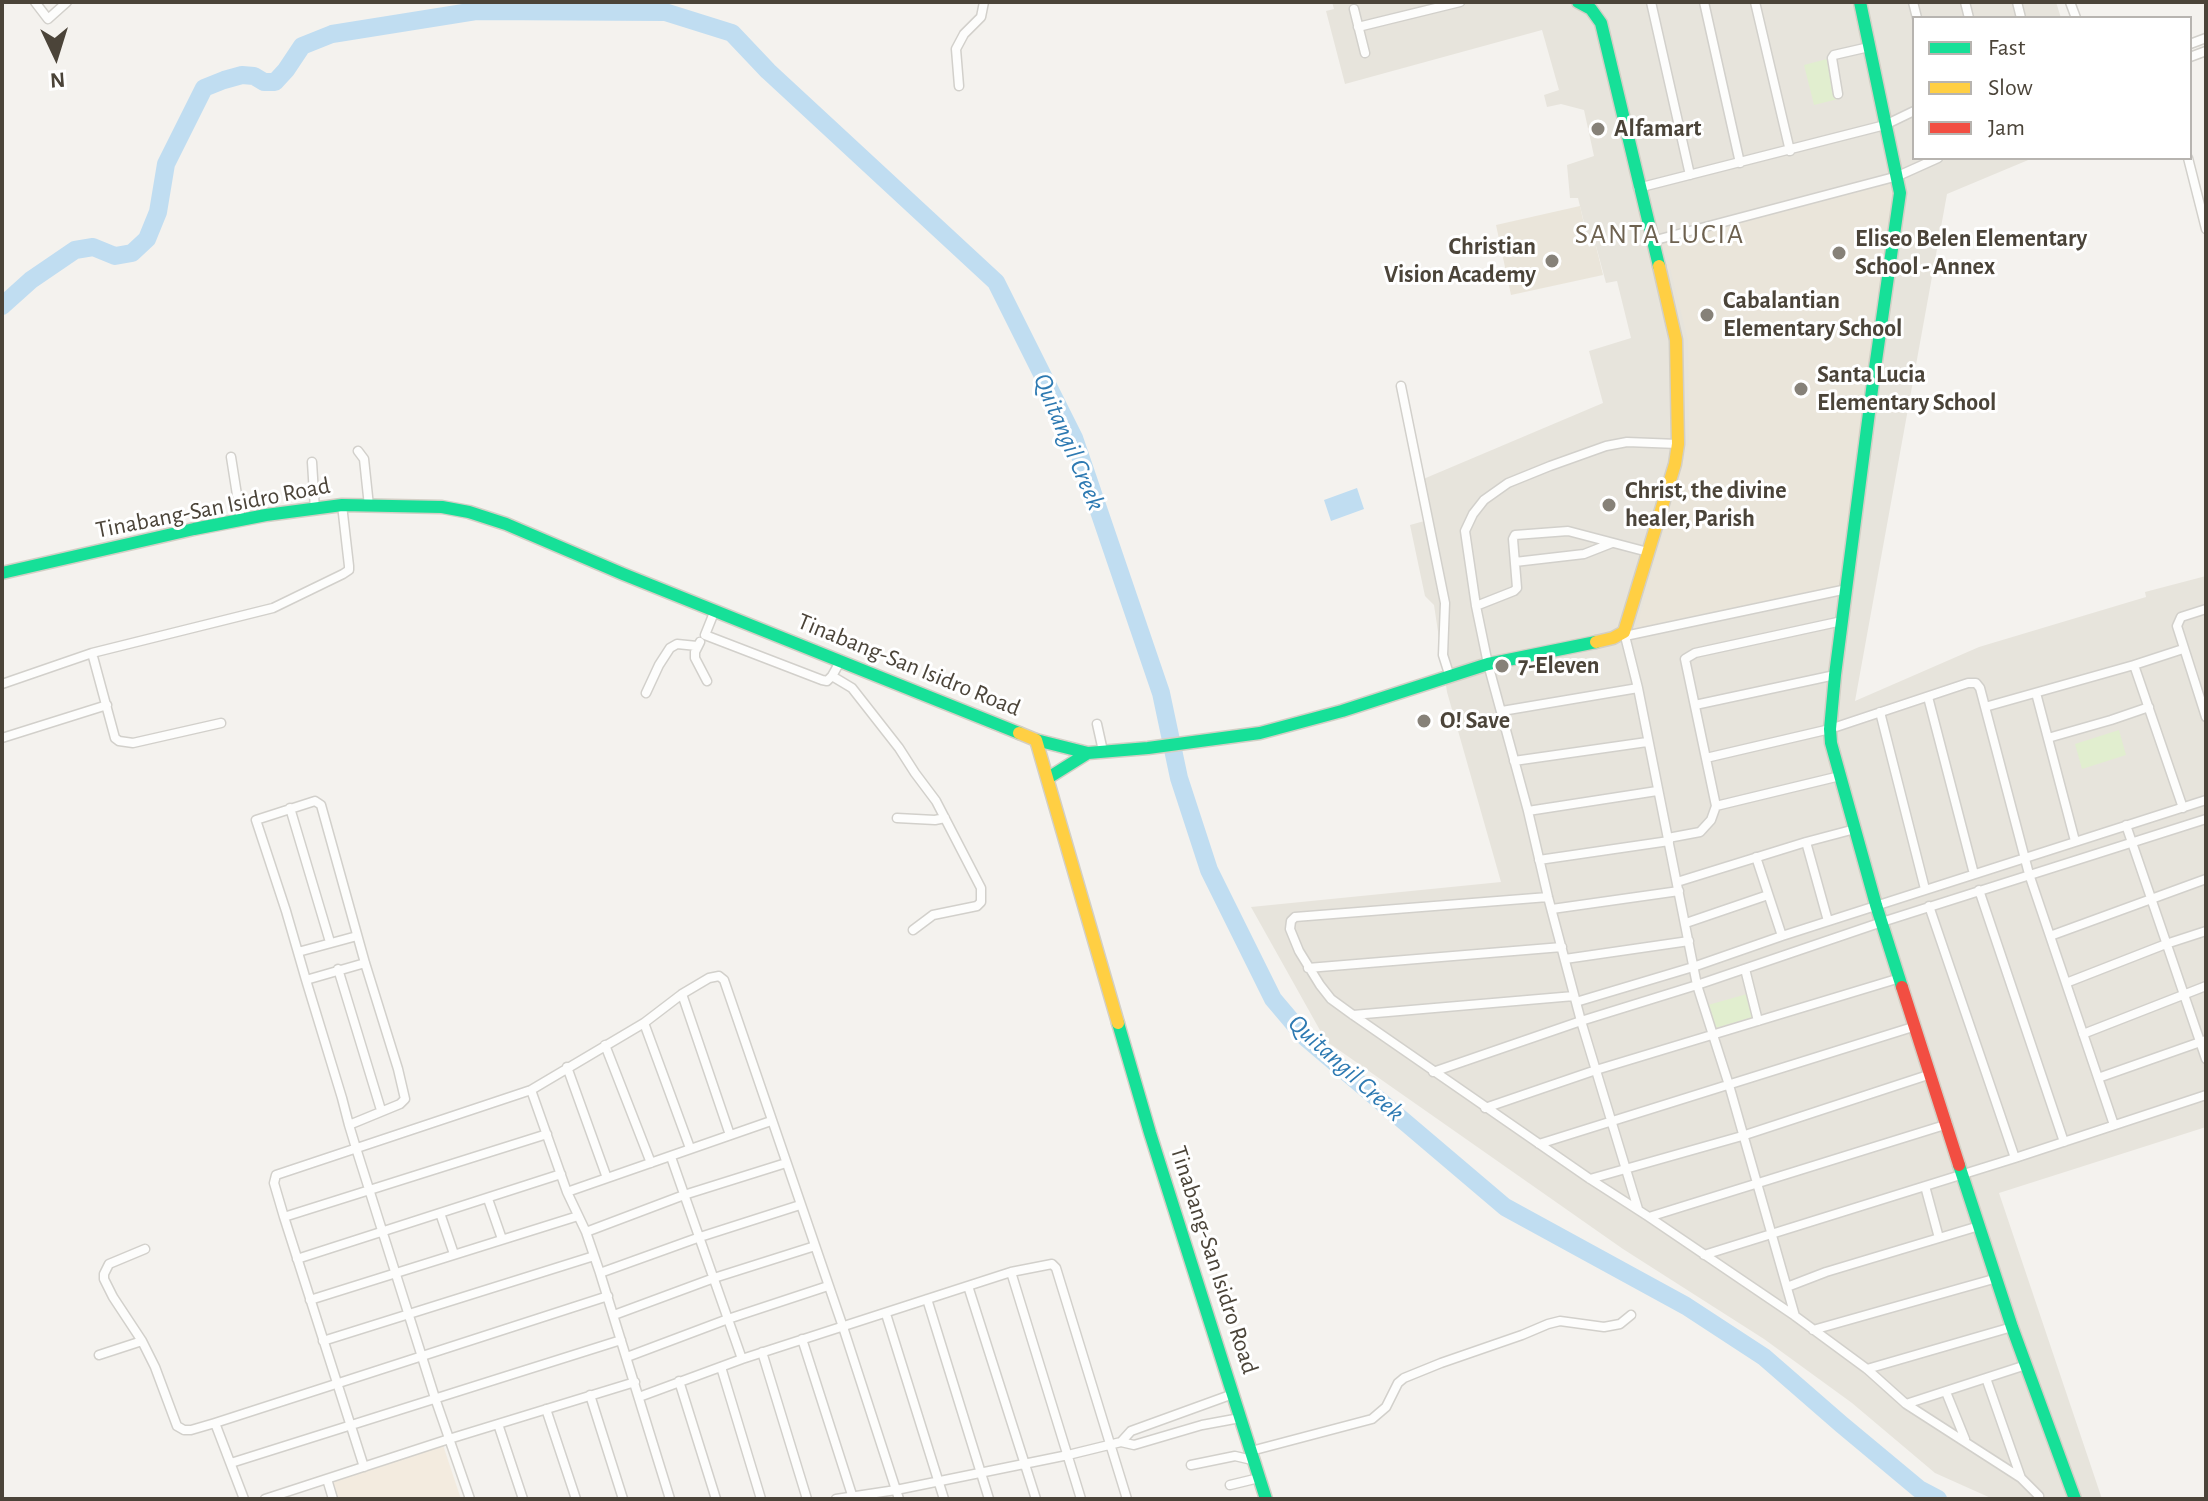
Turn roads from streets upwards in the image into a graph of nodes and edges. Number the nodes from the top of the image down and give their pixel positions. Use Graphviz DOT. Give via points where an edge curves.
graph roads {
  1 [pos="35,2"];
  2 [pos="67,2"];
  3 [pos="984,2"];
  4 [pos="1460,2"];
  5 [pos="1578,2"];
  6 [pos="1596,2"];
  7 [pos="1651,2"];
  8 [pos="1704,2"];
  9 [pos="1755,2"];
  10 [pos="1860,2"];
  11 [pos="1354,9"];
  12 [pos="1601,23"];
  13 [pos="1358,27"];
  14 [pos="1869,47"];
  15 [pos="1365,53"];
  16 [pos="959,86"];
  17 [pos="1838,94"];
  18 [pos="1912,112"];
  19 [pos="1885,125"];
  20 [pos="1790,151"];
  21 [pos="1934,160"];
  22 [pos="2189,160"];
  23 [pos="1740,163"];
  24 [pos="1690,175"];
  25 [pos="1898,176"];
  26 [pos="1638,188"];
  27 [pos="2206,229"];
  28 [pos="1652,241"];
  29 [pos="1401,386"];
  30 [pos="1678,444"];
  31 [pos="358,451"];
  32 [pos="231,457"];
  33 [pos="312,462"];
  34 [pos="342,505"];
  35 [pos="369,506"];
  36 [pos="315,510"];
  37 [pos="241,520"];
  38 [pos="1613,542"];
  39 [pos="1648,552"];
  40 [pos="1515,562"];
  41 [pos="2,573"];
  42 [pos="1847,589"];
  43 [pos="1476,606"];
  44 [pos="2206,609"];
  45 [pos="715,610"];
  46 [pos="1842,621"];
  47 [pos="1625,634"];
  48 [pos="705,635"];
  49 [pos="697,646"];
  50 [pos="2183,649"];
  51 [pos="92,653"];
  52 [pos="841,660"];
  53 [pos="1488,664"];
  54 [pos="2134,665"];
  55 [pos="1835,675"];
  56 [pos="832,676"];
  57 [pos="1450,677"];
  58 [pos="707,681"];
  59 [pos="2,684"];
  60 [pos="1638,688"];
  61 [pos="646,693"];
  62 [pos="2036,693"];
  63 [pos="1928,697"];
  64 [pos="107,705"];
  65 [pos="1695,705"];
  66 [pos="1985,707"];
  67 [pos="2149,707"];
  68 [pos="1502,711"];
  69 [pos="1880,712"];
  70 [pos="2206,717"];
  71 [pos="221,723"];
  72 [pos="1097,724"];
  73 [pos="1830,729"];
  74 [pos="2,738"];
  75 [pos="2048,738"];
  76 [pos="1036,740"];
  77 [pos="1647,742"];
  78 [pos="1103,751"];
  79 [pos="1088,753"];
  80 [pos="1706,758"];
  81 [pos="1514,761"];
  82 [pos="1840,776"];
  83 [pos="1048,778"];
  84 [pos="1657,791"];
  85 [pos="2206,800"];
  86 [pos="1716,806"];
  87 [pos="290,808"];
  88 [pos="2183,808"];
  89 [pos="1528,811"];
  90 [pos="897,818"];
  91 [pos="945,818"];
  92 [pos="2206,819"];
  93 [pos="2126,825"];
  94 [pos="1855,829"];
  95 [pos="1669,840"];
  96 [pos="2075,841"];
  97 [pos="1806,842"];
  98 [pos="2132,844"];
  99 [pos="1756,857"];
  100 [pos="2024,857"];
  101 [pos="1539,860"];
  102 [pos="1974,874"];
  103 [pos="2029,874"];
  104 [pos="2206,879"];
  105 [pos="1678,886"];
  106 [pos="1925,889"];
  107 [pos="1979,890"];
  108 [pos="1768,895"];
  109 [pos="1548,897"];
  110 [pos="2150,898"];
  111 [pos="1876,905"];
  112 [pos="1929,906"];
  113 [pos="1552,909"];
  114 [pos="1828,921"];
  115 [pos="1882,922"];
  116 [pos="1686,923"];
  117 [pos="913,930"];
  118 [pos="2206,931"];
  119 [pos="357,936"];
  120 [pos="1782,936"];
  121 [pos="2050,936"];
  122 [pos="1689,941"];
  123 [pos="330,942"];
  124 [pos="2166,944"];
  125 [pos="1562,947"];
  126 [pos="298,952"];
  127 [pos="1565,959"];
  128 [pos="365,963"];
  129 [pos="1693,967"];
  130 [pos="1308,968"];
  131 [pos="338,969"];
  132 [pos="1745,969"];
  133 [pos="1900,978"];
  134 [pos="306,980"];
  135 [pos="2066,983"];
  136 [pos="1697,985"];
  137 [pos="2206,986"];
  138 [pos="2184,993"];
  139 [pos="682,994"];
  140 [pos="1575,999"];
  141 [pos="1353,1015"];
  142 [pos="1581,1021"];
  143 [pos="1758,1021"];
  144 [pos="644,1023"];
  145 [pos="1916,1026"];
  146 [pos="1713,1034"];
  147 [pos="2083,1034"];
  148 [pos="2203,1042"];
  149 [pos="605,1045"];
  150 [pos="2206,1059"];
  151 [pos="567,1067"];
  152 [pos="1596,1070"];
  153 [pos="1433,1072"];
  154 [pos="1931,1074"];
  155 [pos="2098,1078"];
  156 [pos="1729,1085"];
  157 [pos="531,1090"];
  158 [pos="2206,1095"];
  159 [pos="1485,1108"];
  160 [pos="381,1110"];
  161 [pos="771,1121"];
  162 [pos="1611,1121"];
  163 [pos="1948,1124"];
  164 [pos="349,1125"];
  165 [pos="2114,1125"];
  166 [pos="547,1134"];
  167 [pos="730,1135"];
  168 [pos="1742,1136"];
  169 [pos="2064,1142"];
  170 [pos="1539,1144"];
  171 [pos="356,1148"];
  172 [pos="690,1148"];
  173 [pos="671,1157"];
  174 [pos="2015,1158"];
  175 [pos="651,1163"];
  176 [pos="786,1163"];
  177 [pos="1625,1168"];
  178 [pos="561,1174"];
  179 [pos="1964,1174"];
  180 [pos="607,1178"];
  181 [pos="1590,1179"];
  182 [pos="1756,1185"];
  183 [pos="1925,1186"];
  184 [pos="370,1189"];
  185 [pos="567,1192"];
  186 [pos="684,1195"];
  187 [pos="488,1199"];
  188 [pos="800,1205"];
  189 [pos="1639,1210"];
  190 [pos="440,1213"];
  191 [pos="578,1216"];
  192 [pos="284,1217"];
  193 [pos="1649,1217"];
  194 [pos="1979,1226"];
  195 [pos="383,1231"];
  196 [pos="586,1232"];
  197 [pos="1771,1234"];
  198 [pos="700,1237"];
  199 [pos="1939,1238"];
  200 [pos="502,1239"];
  201 [pos="815,1246"];
  202 [pos="145,1249"];
  203 [pos="454,1254"];
  204 [pos="1704,1255"];
  205 [pos="594,1256"];
  206 [pos="297,1259"];
  207 [pos="1011,1272"];
  208 [pos="397,1273"];
  209 [pos="600,1273"];
  210 [pos="714,1278"];
  211 [pos="1997,1278"];
  212 [pos="828,1286"];
  213 [pos="968,1286"];
  214 [pos="1787,1287"];
  215 [pos="608,1296"];
  216 [pos="927,1299"];
  217 [pos="310,1300"];
  218 [pos="409,1314"];
  219 [pos="886,1314"];
  220 [pos="614,1315"];
  221 [pos="1631,1315"];
  222 [pos="1795,1316"];
  223 [pos="728,1319"];
  224 [pos="843,1327"];
  225 [pos="2012,1327"];
  226 [pos="1813,1330"];
  227 [pos="802,1339"];
  228 [pos="621,1340"];
  229 [pos="142,1341"];
  230 [pos="323,1341"];
  231 [pos="762,1352"];
  232 [pos="99,1355"];
  233 [pos="423,1356"];
  234 [pos="627,1357"];
  235 [pos="742,1359"];
  236 [pos="2026,1365"];
  237 [pos="721,1367"];
  238 [pos="1867,1369"];
  239 [pos="1986,1378"];
  240 [pos="679,1381"];
  241 [pos="635,1382"];
  242 [pos="336,1384"];
  243 [pos="1946,1392"];
  244 [pos="1233,1394"];
  245 [pos="590,1395"];
  246 [pos="639,1397"];
  247 [pos="435,1398"];
  248 [pos="1906,1404"];
  249 [pos="546,1409"];
  250 [pos="1240,1418"];
  251 [pos="215,1423"];
  252 [pos="350,1424"];
  253 [pos="498,1424"];
  254 [pos="449,1439"];
  255 [pos="1966,1441"];
  256 [pos="1121,1442"];
  257 [pos="1109,1446"];
  258 [pos="1068,1455"];
  259 [pos="1252,1455"];
  260 [pos="231,1463"];
  261 [pos="1025,1463"];
  262 [pos="1191,1465"];
  263 [pos="364,1467"];
  264 [pos="980,1471"];
  265 [pos="1259,1478"];
  266 [pos="2021,1478"];
  267 [pos="327,1479"];
  268 [pos="938,1480"];
  269 [pos="1230,1485"];
  270 [pos="897,1494"];
  271 [pos="2039,1496"];
  272 [pos="853,1497"];
  273 [pos="244,1499"];
  274 [pos="265,1499"];
  275 [pos="333,1499"];
  276 [pos="470,1499"];
  277 [pos="523,1499"];
  278 [pos="576,1499"];
  279 [pos="623,1499"];
  280 [pos="670,1499"];
  281 [pos="716,1499"];
  282 [pos="761,1499"];
  283 [pos="807,1499"];
  284 [pos="836,1499"];
  285 [pos="944,1499"];
  286 [pos="989,1499"];
  287 [pos="1036,1499"];
  288 [pos="1081,1499"];
  289 [pos="1127,1499"];
  290 [pos="1266,1499"];
  291 [pos="2075,1499"];
  1 -- 2 [label="street" via="48,19"];
  3 -- 16 [label="street" via="981,17 956,49"];
  4 -- 13 [label="street"];
  5 -- 12 [label="street"];
  6 -- 12 [label="street"];
  7 -- 24 [label="street"];
  8 -- 23 [label="street"];
  9 -- 20 [label="street"];
  10 -- 14 [label="street"];
  11 -- 13 [label="street"];
  12 -- 26 [label="street"];
  13 -- 15 [label="street"];
  14 -- 17 [label="street" via="1832,58"];
  14 -- 19 [label="street"];
  18 -- 19 [label="street"];
  19 -- 20 [label="street"];
  19 -- 25 [label="street"];
  20 -- 23 [label="street"];
  21 -- 25 [label="street"];
  22 -- 27 [label="street"];
  23 -- 24 [label="street"];
  24 -- 26 [label="street"];
  25 -- 28 [label="street"];
  25 -- 42 [label="street" via="1900,193"];
  26 -- 28 [label="street"];
  28 -- 30 [label="street" via="1676,340"];
  29 -- 57 [label="street" via="1445,603 1443,648"];
  30 -- 39 [label="street"];
  30 -- 43 [label="street" via="1606,446 1508,483 1484,500 1465,531"];
  31 -- 35 [label="street" via="364,459"];
  32 -- 37 [label="street"];
  33 -- 36 [label="street"];
  34 -- 35 [label="street, Tinabang-San Isidro Road"];
  34 -- 36 [label="street, Tinabang-San Isidro Road"];
  34 -- 51 [label="street" via="349,566 343,574 273,608"];
  35 -- 45 [label="street, Tinabang-San Isidro Road" via="442,507 493,519"];
  36 -- 37 [label="street, Tinabang-San Isidro Road"];
  37 -- 41 [label="street, Tinabang-San Isidro Road"];
  38 -- 39 [label="street"];
  38 -- 40 [label="street" via="1584,554"];
  38 -- 40 [label="street" via="1568,531 1515,535"];
  39 -- 47 [label="street"];
  40 -- 43 [label="street" via="1517,588"];
  42 -- 46 [label="street"];
  42 -- 47 [label="street"];
  43 -- 53 [label="street"];
  44 -- 50 [label="street" via="2178,620"];
  45 -- 48 [label="street"];
  45 -- 52 [label="street, Tinabang-San Isidro Road"];
  46 -- 55 [label="street"];
  46 -- 65 [label="street" via="1690,655 1685,667"];
  47 -- 53 [label="street"];
  47 -- 60 [label="street"];
  48 -- 49 [label="street"];
  48 -- 56 [label="street" via="822,680"];
  49 -- 58 [label="street" via="695,658"];
  49 -- 61 [label="street" via="670,648"];
  50 -- 54 [label="street"];
  50 -- 70 [label="street"];
  51 -- 59 [label="street"];
  51 -- 64 [label="street"];
  52 -- 56 [label="street"];
  52 -- 76 [label="street, Tinabang-San Isidro Road"];
  53 -- 57 [label="street"];
  53 -- 68 [label="street"];
  54 -- 62 [label="street"];
  54 -- 67 [label="street"];
  55 -- 65 [label="street"];
  55 -- 73 [label="street"];
  56 -- 91 [label="street" via="867,705"];
  57 -- 78 [label="street" via="1260,733"];
  60 -- 68 [label="street"];
  60 -- 77 [label="street"];
  62 -- 66 [label="street"];
  62 -- 75 [label="street"];
  63 -- 66 [label="street" via="1976,683"];
  63 -- 69 [label="street"];
  63 -- 102 [label="street"];
  64 -- 71 [label="street" via="115,738 129,743"];
  64 -- 74 [label="street"];
  65 -- 80 [label="street"];
  66 -- 100 [label="street"];
  67 -- 75 [label="street"];
  67 -- 88 [label="street"];
  68 -- 81 [label="street"];
  69 -- 73 [label="street"];
  69 -- 106 [label="street"];
  72 -- 78 [label="street"];
  73 -- 80 [label="street"];
  73 -- 82 [label="street"];
  75 -- 96 [label="street"];
  76 -- 79 [label="street"];
  76 -- 83 [label="street, Tinabang-San Isidro Road"];
  77 -- 81 [label="street"];
  77 -- 84 [label="street"];
  78 -- 79 [label="street"];
  79 -- 83 [label="street"];
  80 -- 86 [label="street"];
  81 -- 89 [label="street"];
  82 -- 86 [label="street"];
  82 -- 94 [label="street"];
  83 -- 244 [label="street, Tinabang-San Isidro Road" via="1150,1133"];
  84 -- 89 [label="street"];
  84 -- 95 [label="street"];
  85 -- 88 [label="street"];
  86 -- 95 [label="street" via="1700,832"];
  87 -- 119 [label="street" via="315,801 321,805"];
  87 -- 123 [label="street"];
  87 -- 126 [label="street" via="256,820"];
  88 -- 93 [label="street"];
  89 -- 101 [label="street"];
  90 -- 91 [label="street"];
  91 -- 117 [label="street" via="981,888 981,902 933,915"];
  92 -- 98 [label="street"];
  93 -- 96 [label="street"];
  93 -- 98 [label="street"];
  94 -- 97 [label="street"];
  94 -- 111 [label="street"];
  95 -- 101 [label="street"];
  95 -- 105 [label="street"];
  96 -- 100 [label="street"];
  97 -- 99 [label="street"];
  97 -- 114 [label="street"];
  98 -- 103 [label="street"];
  98 -- 110 [label="street"];
  99 -- 105 [label="street"];
  99 -- 108 [label="street"];
  100 -- 102 [label="street"];
  100 -- 103 [label="street"];
  101 -- 109 [label="street"];
  102 -- 106 [label="street"];
  103 -- 107 [label="street"];
  103 -- 121 [label="street"];
  104 -- 110 [label="street"];
  105 -- 113 [label="street"];
  105 -- 116 [label="street"];
  106 -- 111 [label="street"];
  107 -- 112 [label="street"];
  107 -- 169 [label="street"];
  108 -- 116 [label="street"];
  108 -- 120 [label="street"];
  109 -- 113 [label="street"];
  109 -- 130 [label="street" via="1295,917 1290,929"];
  110 -- 121 [label="street"];
  110 -- 124 [label="street"];
  111 -- 114 [label="street"];
  111 -- 115 [label="street"];
  112 -- 115 [label="street"];
  112 -- 174 [label="street"];
  113 -- 125 [label="street"];
  114 -- 120 [label="street"];
  115 -- 132 [label="street"];
  115 -- 133 [label="street"];
  116 -- 122 [label="street"];
  118 -- 124 [label="street"];
  119 -- 123 [label="street"];
  119 -- 128 [label="street"];
  120 -- 129 [label="street"];
  121 -- 135 [label="street"];
  122 -- 127 [label="street"];
  122 -- 129 [label="street"];
  123 -- 126 [label="street"];
  124 -- 135 [label="street"];
  124 -- 138 [label="street"];
  125 -- 127 [label="street"];
  125 -- 130 [label="street"];
  126 -- 134 [label="street"];
  127 -- 140 [label="street"];
  128 -- 131 [label="street"];
  128 -- 160 [label="street" via="405,1099"];
  129 -- 136 [label="street"];
  129 -- 140 [label="street"];
  130 -- 141 [label="street" via="1331,999"];
  131 -- 134 [label="street"];
  131 -- 160 [label="street"];
  132 -- 136 [label="street"];
  132 -- 143 [label="street"];
  133 -- 143 [label="street"];
  133 -- 145 [label="street"];
  134 -- 164 [label="street"];
  135 -- 147 [label="street"];
  136 -- 142 [label="street"];
  136 -- 146 [label="street"];
  137 -- 138 [label="street"];
  138 -- 147 [label="street"];
  138 -- 148 [label="street"];
  139 -- 144 [label="street"];
  139 -- 161 [label="street" via="714,976 724,980"];
  139 -- 167 [label="street"];
  140 -- 141 [label="street"];
  140 -- 142 [label="street"];
  141 -- 153 [label="street"];
  142 -- 152 [label="street"];
  142 -- 153 [label="street"];
  143 -- 146 [label="street"];
  144 -- 149 [label="street"];
  144 -- 172 [label="street"];
  145 -- 154 [label="street"];
  145 -- 156 [label="street"];
  146 -- 152 [label="street"];
  146 -- 156 [label="street"];
  147 -- 155 [label="street"];
  148 -- 150 [label="street"];
  148 -- 155 [label="street"];
  149 -- 151 [label="street"];
  149 -- 175 [label="street"];
  151 -- 157 [label="street"];
  151 -- 180 [label="street"];
  152 -- 159 [label="street"];
  152 -- 162 [label="street"];
  153 -- 159 [label="street"];
  154 -- 163 [label="street"];
  154 -- 168 [label="street"];
  155 -- 165 [label="street"];
  156 -- 162 [label="street"];
  156 -- 168 [label="street"];
  157 -- 166 [label="street"];
  157 -- 171 [label="street"];
  158 -- 165 [label="street"];
  159 -- 170 [label="street"];
  160 -- 164 [label="street"];
  161 -- 167 [label="street"];
  161 -- 176 [label="street"];
  162 -- 170 [label="street"];
  162 -- 177 [label="street"];
  163 -- 179 [label="street"];
  163 -- 182 [label="street"];
  164 -- 171 [label="street"];
  165 -- 169 [label="street"];
  166 -- 178 [label="street"];
  166 -- 184 [label="street"];
  167 -- 172 [label="street"];
  168 -- 177 [label="street"];
  168 -- 182 [label="street"];
  169 -- 174 [label="street"];
  170 -- 181 [label="street"];
  171 -- 184 [label="street"];
  171 -- 192 [label="street" via="276,1175"];
  172 -- 173 [label="street"];
  173 -- 175 [label="street"];
  173 -- 186 [label="street"];
  174 -- 179 [label="street"];
  175 -- 180 [label="street"];
  176 -- 186 [label="street"];
  176 -- 188 [label="street"];
  177 -- 181 [label="street"];
  177 -- 189 [label="street"];
  178 -- 185 [label="street"];
  178 -- 187 [label="street"];
  179 -- 183 [label="street"];
  179 -- 194 [label="street"];
  180 -- 185 [label="street"];
  181 -- 189 [label="street"];
  182 -- 193 [label="street"];
  182 -- 197 [label="street"];
  183 -- 197 [label="street"];
  183 -- 199 [label="street"];
  184 -- 192 [label="street"];
  184 -- 195 [label="street"];
  185 -- 191 [label="street"];
  186 -- 196 [label="street"];
  186 -- 198 [label="street"];
  187 -- 190 [label="street"];
  187 -- 200 [label="street"];
  188 -- 198 [label="street"];
  188 -- 201 [label="street"];
  189 -- 193 [label="street"];
  190 -- 195 [label="street"];
  190 -- 203 [label="street"];
  191 -- 196 [label="street"];
  191 -- 200 [label="street"];
  192 -- 206 [label="street"];
  193 -- 204 [label="street"];
  194 -- 199 [label="street"];
  194 -- 211 [label="street"];
  195 -- 206 [label="street"];
  195 -- 208 [label="street"];
  196 -- 205 [label="street"];
  197 -- 204 [label="street"];
  197 -- 214 [label="street"];
  198 -- 209 [label="street"];
  198 -- 210 [label="street"];
  199 -- 214 [label="street"];
  200 -- 203 [label="street"];
  201 -- 210 [label="street"];
  201 -- 212 [label="street"];
  202 -- 229 [label="street" via="109,1264 104,1274"];
  203 -- 208 [label="street"];
  204 -- 222 [label="street"];
  205 -- 209 [label="street"];
  205 -- 218 [label="street"];
  206 -- 217 [label="street"];
  207 -- 213 [label="street"];
  207 -- 257 [label="street" via="1047,1264 1056,1268"];
  207 -- 258 [label="street"];
  208 -- 217 [label="street"];
  208 -- 218 [label="street"];
  209 -- 215 [label="street"];
  210 -- 220 [label="street"];
  210 -- 223 [label="street"];
  211 -- 225 [label="street"];
  211 -- 226 [label="street"];
  212 -- 223 [label="street"];
  212 -- 224 [label="street"];
  213 -- 216 [label="street"];
  213 -- 261 [label="street"];
  214 -- 222 [label="street"];
  215 -- 220 [label="street"];
  215 -- 233 [label="street"];
  216 -- 219 [label="street"];
  216 -- 264 [label="street"];
  217 -- 230 [label="street"];
  218 -- 230 [label="street"];
  218 -- 233 [label="street"];
  219 -- 224 [label="street"];
  219 -- 268 [label="street"];
  220 -- 228 [label="street"];
  221 -- 259 [label="street" via="1604,1327 1548,1324 1441,1363 1404,1378 1372,1419"];
  222 -- 226 [label="street"];
  223 -- 234 [label="street"];
  223 -- 235 [label="street"];
  224 -- 227 [label="street"];
  224 -- 270 [label="street"];
  225 -- 236 [label="street"];
  225 -- 238 [label="street"];
  226 -- 238 [label="street"];
  227 -- 231 [label="street"];
  227 -- 272 [label="street"];
  228 -- 234 [label="street"];
  228 -- 247 [label="street"];
  229 -- 232 [label="street"];
  229 -- 251 [label="street" via="177,1426 191,1430"];
  230 -- 242 [label="street"];
  231 -- 235 [label="street"];
  231 -- 283 [label="street"];
  233 -- 242 [label="street"];
  233 -- 247 [label="street"];
  234 -- 241 [label="street"];
  235 -- 237 [label="street"];
  236 -- 239 [label="street"];
  236 -- 291 [label="street"];
  237 -- 240 [label="street"];
  237 -- 282 [label="street"];
  238 -- 248 [label="street"];
  239 -- 243 [label="street"];
  239 -- 266 [label="street"];
  240 -- 246 [label="street"];
  240 -- 281 [label="street"];
  241 -- 245 [label="street"];
  241 -- 246 [label="street"];
  242 -- 251 [label="street"];
  242 -- 252 [label="street"];
  243 -- 248 [label="street"];
  243 -- 255 [label="street"];
  244 -- 250 [label="street, Tinabang-San Isidro Road"];
  244 -- 256 [label="street" via="1131,1431"];
  245 -- 249 [label="street"];
  245 -- 279 [label="street"];
  246 -- 280 [label="street"];
  247 -- 252 [label="street"];
  247 -- 254 [label="street"];
  248 -- 255 [label="street"];
  249 -- 253 [label="street"];
  249 -- 278 [label="street"];
  250 -- 256 [label="street" via="1134,1445"];
  250 -- 259 [label="street, Tinabang-San Isidro Road"];
  251 -- 260 [label="street"];
  252 -- 260 [label="street"];
  252 -- 263 [label="street"];
  253 -- 254 [label="street"];
  253 -- 277 [label="street"];
  254 -- 263 [label="street"];
  254 -- 276 [label="street"];
  255 -- 266 [label="street"];
  256 -- 257 [label="street"];
  257 -- 258 [label="street"];
  257 -- 289 [label="street"];
  258 -- 261 [label="street"];
  258 -- 288 [label="street"];
  259 -- 262 [label="street"];
  259 -- 265 [label="street, Tinabang-San Isidro Road"];
  260 -- 273 [label="street"];
  261 -- 264 [label="street"];
  261 -- 287 [label="street"];
  263 -- 267 [label="street"];
  264 -- 268 [label="street"];
  264 -- 286 [label="street"];
  265 -- 269 [label="street"];
  265 -- 290 [label="street, Tinabang-San Isidro Road"];
  266 -- 271 [label="street"];
  267 -- 274 [label="street"];
  267 -- 275 [label="street"];
  268 -- 270 [label="street"];
  268 -- 285 [label="street"];
  270 -- 272 [label="street"];
  272 -- 284 [label="street"];
}
